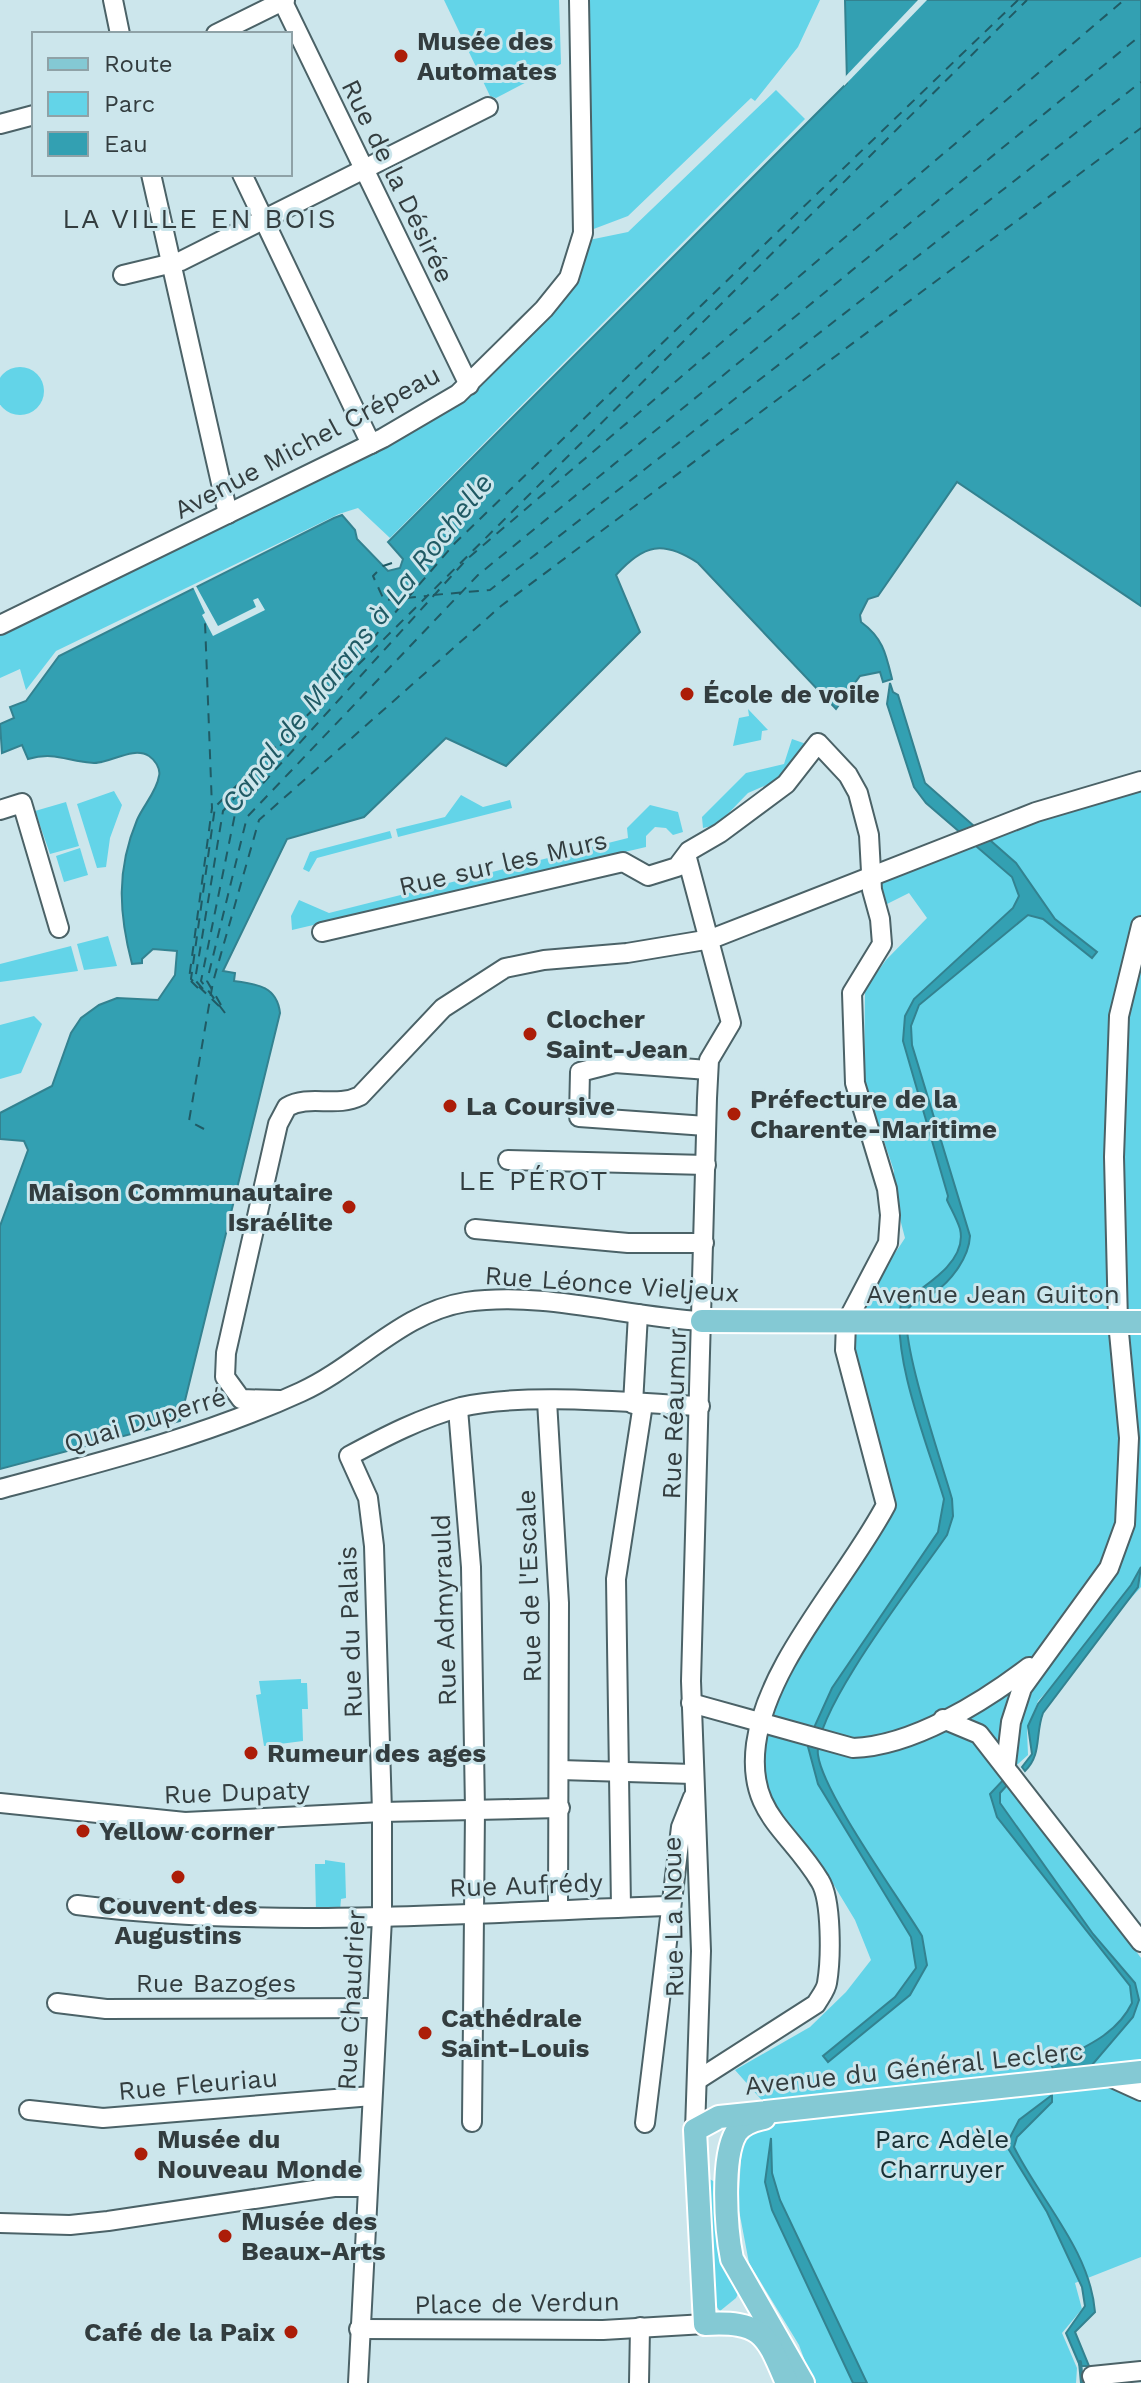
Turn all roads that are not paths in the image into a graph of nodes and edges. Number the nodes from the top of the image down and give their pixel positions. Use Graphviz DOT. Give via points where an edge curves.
graph roads {
  1 [pos="113,0"];
  2 [pos="283,0"];
  3 [pos="579,0"];
  4 [pos="120,32"];
  5 [pos="220,32"];
  6 [pos="488,107"];
  7 [pos="32,116"];
  8 [pos="0,124"];
  9 [pos="363,169"];
  10 [pos="151,176"];
  11 [pos="243,176"];
  12 [pos="263,218"];
  13 [pos="171,264"];
  14 [pos="123,275"];
  15 [pos="469,385"];
  16 [pos="371,444"];
  17 [pos="228,514"];
  18 [pos="0,625"];
  19 [pos="1141,781"];
  20 [pos="0,810"];
  21 [pos="687,858"];
  22 [pos="871,877"];
  23 [pos="1141,926"];
  24 [pos="59,928"];
  25 [pos="322,932"];
  26 [pos="711,939"];
  27 [pos="708,1070"];
  28 [pos="706,1126"];
  29 [pos="508,1160"];
  30 [pos="706,1165"];
  31 [pos="475,1229"];
  32 [pos="704,1243"];
  33 [pos="638,1314"];
  34 [pos="702,1321"];
  35 [pos="1130,1322"];
  36 [pos="846,1323"];
  37 [pos="302,1392"];
  38 [pos="280,1400"];
  39 [pos="547,1401"];
  40 [pos="638,1404"];
  41 [pos="700,1406"];
  42 [pos="458,1409"];
  43 [pos="0,1489"];
  44 [pos="1039,1660"];
  45 [pos="691,1703"];
  46 [pos="943,1719"];
  47 [pos="762,1721"];
  48 [pos="1006,1764"];
  49 [pos="560,1770"];
  50 [pos="618,1772"];
  51 [pos="693,1774"];
  52 [pos="693,1797"];
  53 [pos="0,1803"];
  54 [pos="560,1808"];
  55 [pos="475,1810"];
  56 [pos="382,1812"];
  57 [pos="77,1905"];
  58 [pos="671,1906"];
  59 [pos="621,1907"];
  60 [pos="558,1909"];
  61 [pos="472,1912"];
  62 [pos="382,1918"];
  63 [pos="1141,1942"];
  64 [pos="57,2003"];
  65 [pos="376,2008"];
  66 [pos="1141,2072"];
  67 [pos="1108,2076"];
  68 [pos="699,2079"];
  69 [pos="1141,2091"];
  70 [pos="372,2096"];
  71 [pos="29,2110"];
  72 [pos="788,2111"];
  73 [pos="472,2122"];
  74 [pos="645,2123"];
  75 [pos="695,2141"];
  76 [pos="727,2186"];
  77 [pos="368,2187"];
  78 [pos="0,2223"];
  79 [pos="750,2290"];
  80 [pos="731,2323"];
  81 [pos="705,2324"];
  82 [pos="640,2327"];
  83 [pos="359,2329"];
  84 [pos="1141,2371"];
  85 [pos="1094,2379"];
  86 [pos="358,2383"];
  87 [pos="639,2383"];
  88 [pos="787,2383"];
  89 [pos="803,2383"];
  1 -- 4 [label="street"];
  2 -- 5 [label="street"];
  2 -- 9 [label="street, Rue de la Désirée"];
  3 -- 15 [label="street, Avenue Michel Crépeau" via="583,233 578,255 569,278 544,309"];
  6 -- 9 [label="street"];
  7 -- 8 [label="street"];
  9 -- 12 [label="street"];
  9 -- 15 [label="street, Rue de la Désirée"];
  10 -- 13 [label="street"];
  11 -- 12 [label="street"];
  12 -- 13 [label="street"];
  12 -- 16 [label="street"];
  13 -- 14 [label="street"];
  13 -- 17 [label="street"];
  15 -- 16 [label="street, Avenue Michel Crépeau"];
  16 -- 17 [label="street, Avenue Michel Crépeau"];
  17 -- 18 [label="street, Avenue Michel Crépeau"];
  19 -- 22 [label="street" via="987,831"];
  20 -- 24 [label="street" via="22,803"];
  21 -- 22 [label="street" via="689,851 786,784 818,743 858,793 869,835"];
  21 -- 25 [label="street, Rue sur les Murs" via="656,876 623,862"];
  21 -- 26 [label="street"];
  22 -- 26 [label="street"];
  22 -- 36 [label="street" via="882,944 852,993 855,1083 890,1215 888,1243"];
  23 -- 35 [label="street" via="1126,980 1117,1047 1114,1157"];
  26 -- 27 [label="street" via="731,1023 712,1052"];
  26 -- 38 [label="street" via="505,968 443,1008 360,1096 292,1104 272,1145 225,1377 241,1399"];
  27 -- 28 [label="street, Rue Réaumur"];
  27 -- 28 [label="street" via="615,1063 580,1072 579,1117"];
  28 -- 30 [label="street, Rue Réaumur"];
  29 -- 30 [label="street"];
  30 -- 32 [label="street, Rue Réaumur"];
  31 -- 32 [label="street" via="628,1243"];
  32 -- 34 [label="street, Rue Réaumur"];
  33 -- 34 [label="street, Rue Léonce Vieljeux"];
  33 -- 37 [label="street, Rue Léonce Vieljeux" via="546,1302 455,1305 406,1324"];
  33 -- 40 [label="street"];
  34 -- 36 [label="main road, Rue Léonce Vieljeux"];
  34 -- 41 [label="street, Rue Réaumur"];
  35 -- 36 [label="main road, Avenue Jean Guiton"];
  35 -- 44 [label="street" via="1125,1524 1109,1568"];
  36 -- 47 [label="street" via="845,1350 886,1505 771,1688"];
  37 -- 38 [label="street, Quai Duperré"];
  38 -- 43 [label="street, Quai Duperré" via="198,1433"];
  39 -- 40 [label="street"];
  39 -- 42 [label="street"];
  39 -- 49 [label="street, Rue de l'Escale" via="559,1603"];
  40 -- 41 [label="street"];
  40 -- 50 [label="street" via="616,1579"];
  41 -- 45 [label="street, Rue Réaumur"];
  42 -- 55 [label="street, Rue Admyrauld" via="471,1567"];
  42 -- 56 [label="street, Rue du Palais" via="402,1427 349,1456 368,1498 374,1546"];
  44 -- 46 [label="street" via="984,1701"];
  44 -- 48 [label="street" via="1011,1722"];
  45 -- 47 [label="street"];
  45 -- 51 [label="street, Rue La Noue"];
  46 -- 47 [label="street" via="870,1747"];
  46 -- 48 [label="street" via="979,1734"];
  47 -- 68 [label="street" via="756,1747 759,1798 823,1886 830,1943 827,1987 816,2004"];
  48 -- 63 [label="street"];
  49 -- 50 [label="street"];
  49 -- 54 [label="street, Rue de l'Escale"];
  50 -- 51 [label="street"];
  50 -- 59 [label="street"];
  51 -- 52 [label="street, Rue La Noue"];
  52 -- 58 [label="street" via="681,1827"];
  52 -- 68 [label="street, Rue La Noue" via="700,1895"];
  53 -- 56 [label="street, Rue Dupaty" via="185,1822"];
  54 -- 55 [label="street, Rue Dupaty"];
  54 -- 60 [label="street, Rue de l'Escale"];
  55 -- 56 [label="street, Rue Dupaty"];
  55 -- 61 [label="street, Rue Admyrauld"];
  56 -- 62 [label="street, Rue Chaudrier"];
  57 -- 62 [label="street, Rue Aufrédy" via="166,1916"];
  58 -- 59 [label="street, Rue Aufrédy"];
  58 -- 74 [label="street"];
  59 -- 60 [label="street, Rue Aufrédy"];
  60 -- 61 [label="street, Rue Aufrédy"];
  61 -- 62 [label="street, Rue Aufrédy"];
  61 -- 73 [label="street, Rue Admyrauld"];
  62 -- 65 [label="street, Rue Chaudrier"];
  64 -- 65 [label="street, Rue Bazoges" via="106,2009"];
  65 -- 70 [label="street, Rue Chaudrier"];
  66 -- 67 [label="main road, Avenue du Général Leclerc"];
  67 -- 69 [label="street"];
  67 -- 72 [label="main road, Avenue du Général Leclerc"];
  68 -- 75 [label="street, Rue La Noue"];
  70 -- 71 [label="street, Rue Fleuriau" via="103,2118"];
  70 -- 77 [label="street, Rue Chaudrier"];
  72 -- 75 [label="main road, Avenue du Général Leclerc" via="719,2117"];
  72 -- 76 [label="main road" via="740,2128 732,2143"];
  75 -- 76 [label="main road"];
  75 -- 81 [label="main road"];
  76 -- 79 [label="main road" via="732,2259"];
  77 -- 78 [label="street" via="334,2187 95,2223"];
  77 -- 83 [label="street, Rue Chaudrier"];
  79 -- 80 [label="main road"];
  79 -- 89 [label="main road"];
  80 -- 81 [label="main road"];
  80 -- 88 [label="main road" via="753,2327 768,2340"];
  81 -- 82 [label="street, Place de Verdun"];
  82 -- 83 [label="street, Place de Verdun"];
  82 -- 87 [label="street"];
  83 -- 86 [label="street, Rue Chaudrier"];
  84 -- 85 [label="street"];
}
